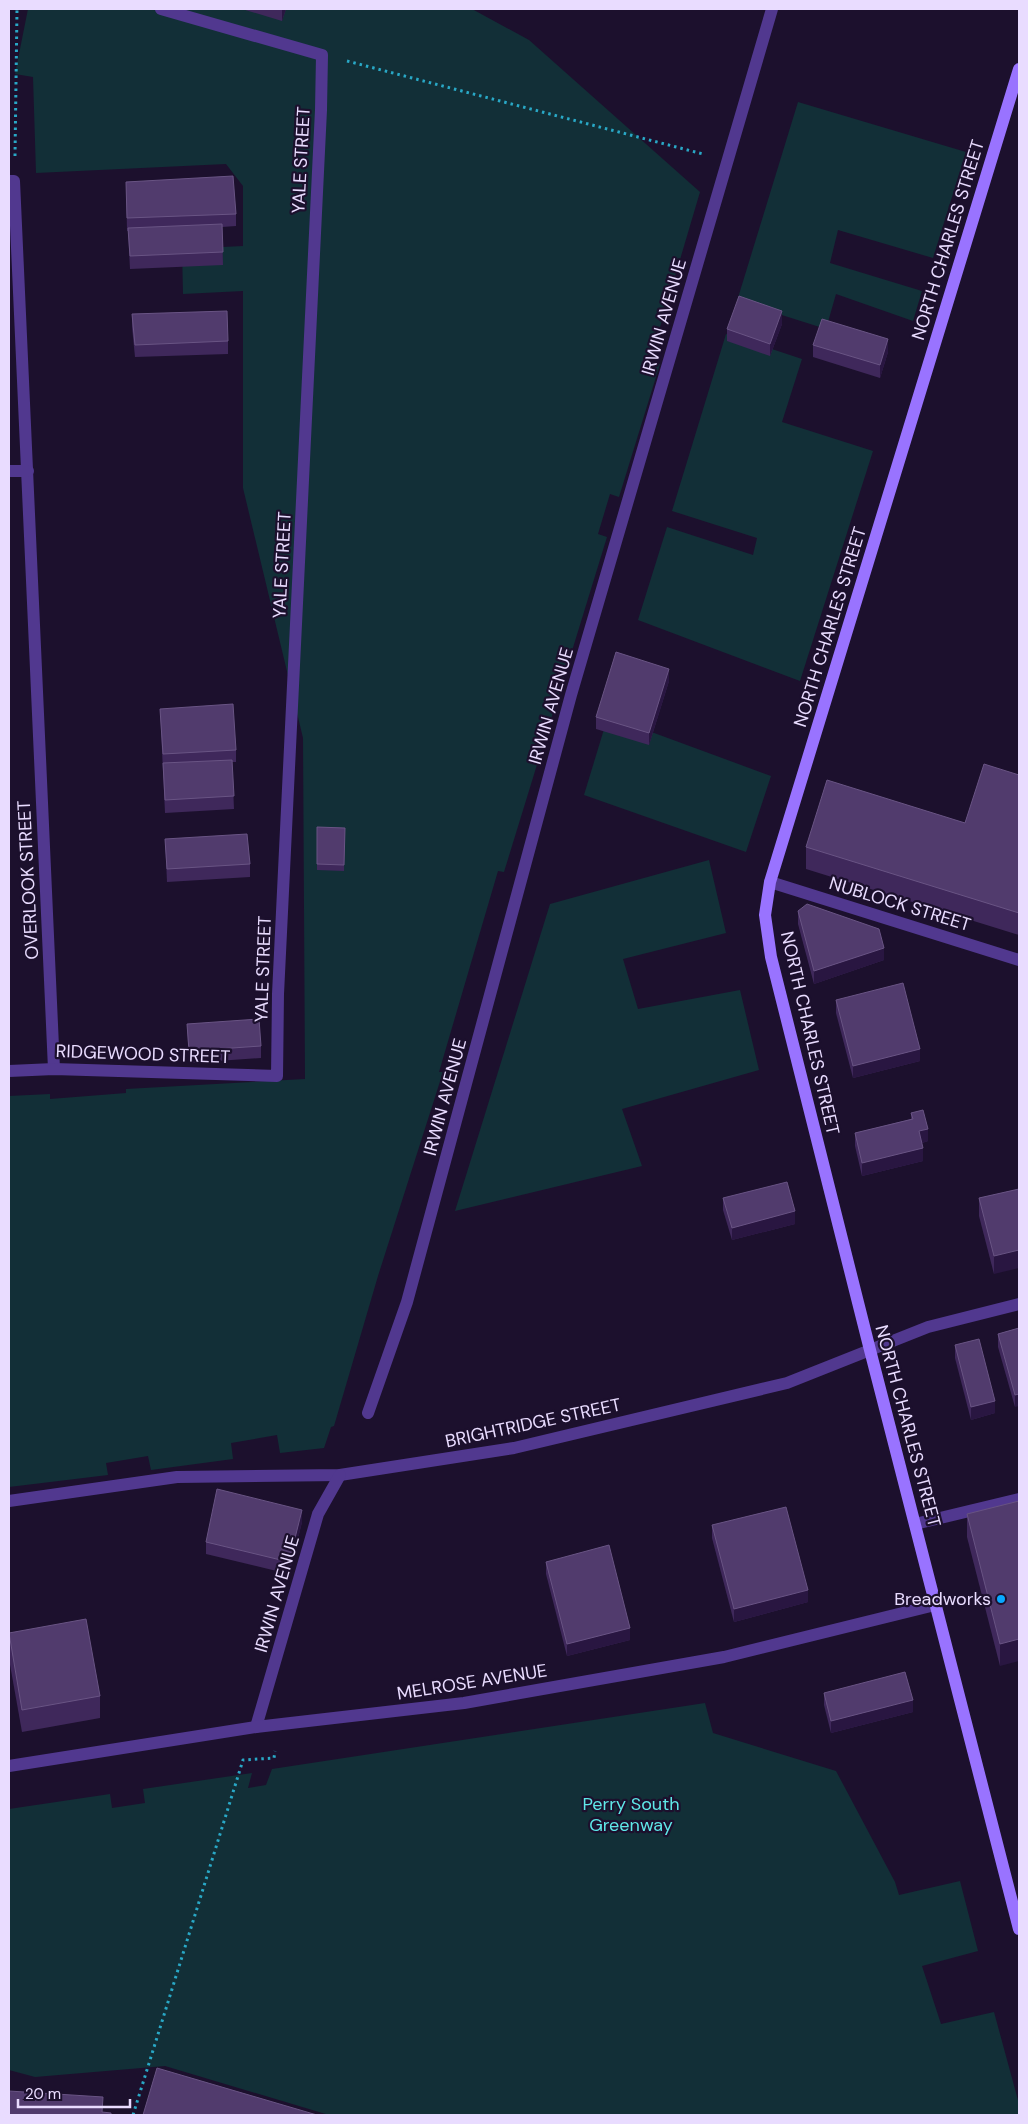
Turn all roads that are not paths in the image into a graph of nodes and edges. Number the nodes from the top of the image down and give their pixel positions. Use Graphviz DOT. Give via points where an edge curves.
graph roads {
  1 [pos="161,9"];
  2 [pos="772,9"];
  3 [pos="1019,69"];
  4 [pos="12,181"];
  5 [pos="9,471"];
  6 [pos="28,471"];
  7 [pos="770,882"];
  8 [pos="1019,960"];
  9 [pos="54,1069"];
  10 [pos="9,1071"];
  11 [pos="277,1076"];
  12 [pos="1019,1304"];
  13 [pos="870,1350"];
  14 [pos="368,1413"];
  15 [pos="340,1475"];
  16 [pos="1019,1499"];
  17 [pos="9,1501"];
  18 [pos="915,1524"];
  19 [pos="935,1605"];
  20 [pos="256,1727"];
  21 [pos="9,1766"];
  22 [pos="1019,1929"];
  1 -- 11 [label="street, YALE STREET" via="322,55"];
  2 -- 14 [label="street, IRWIN AVENUE" via="572,695 407,1302"];
  3 -- 7 [label="street, NORTH CHARLES STREET"];
  4 -- 6 [label="street, OVERLOOK STREET"];
  5 -- 6 [label="street"];
  6 -- 9 [label="street, OVERLOOK STREET"];
  7 -- 8 [label="street, NUBLOCK STREET"];
  7 -- 13 [label="street, NORTH CHARLES STREET" via="765,915 771,957"];
  9 -- 10 [label="street, RIDGEWOOD STREET"];
  9 -- 11 [label="street, RIDGEWOOD STREET"];
  12 -- 13 [label="street, BRIGHTRIDGE STREET" via="928,1327"];
  13 -- 15 [label="street, BRIGHTRIDGE STREET" via="787,1383 514,1448"];
  13 -- 18 [label="street, NORTH CHARLES STREET"];
  15 -- 17 [label="street, BRIGHTRIDGE STREET" via="177,1477"];
  15 -- 20 [label="street, IRWIN AVENUE" via="318,1514"];
  16 -- 18 [label="street"];
  18 -- 19 [label="street, NORTH CHARLES STREET"];
  19 -- 20 [label="street, MELROSE AVENUE" via="724,1657 464,1703"];
  19 -- 22 [label="street, NORTH CHARLES STREET"];
  20 -- 21 [label="street, MELROSE AVENUE"];
}
